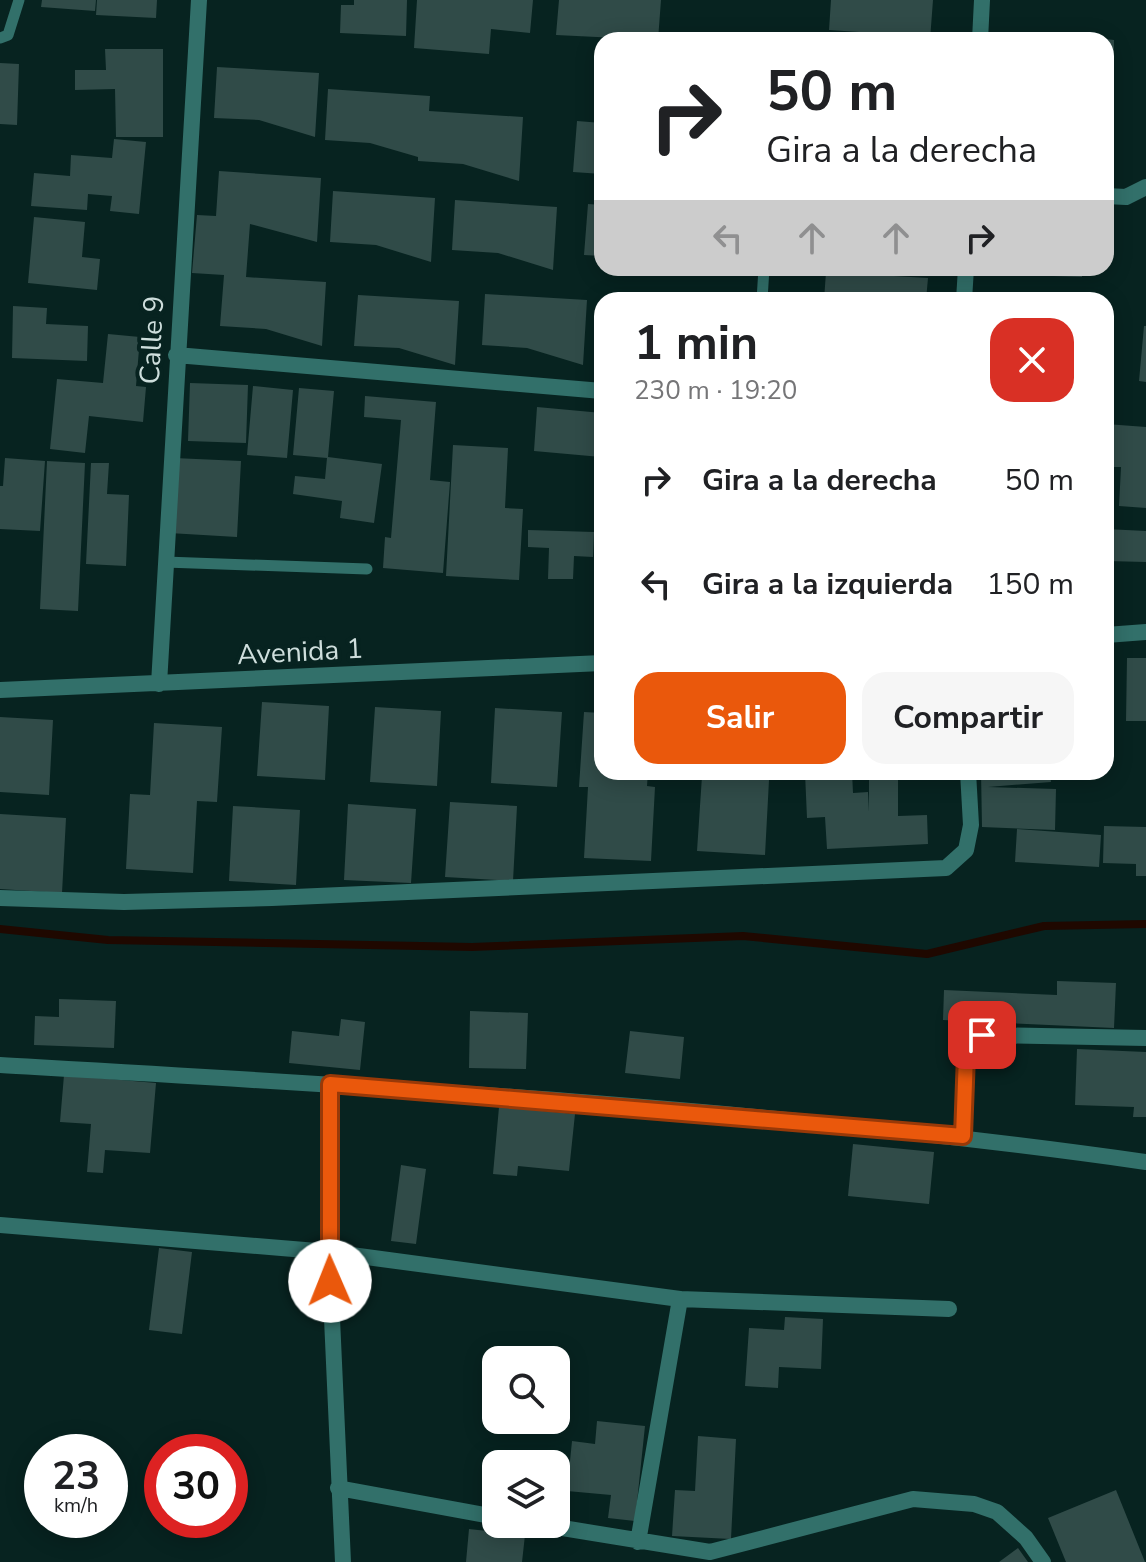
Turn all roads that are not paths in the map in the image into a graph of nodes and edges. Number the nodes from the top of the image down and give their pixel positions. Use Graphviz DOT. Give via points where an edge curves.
graph roads {
  1 [pos="19,0"];
  2 [pos="199,0"];
  3 [pos="982,0"];
  4 [pos="980,32"];
  5 [pos="0,38"];
  6 [pos="1146,187"];
  7 [pos="1114,196"];
  8 [pos="176,355"];
  9 [pos="594,390"];
  10 [pos="165,562"];
  11 [pos="367,569"];
  12 [pos="1146,632"];
  13 [pos="1114,634"];
  14 [pos="594,663"];
  15 [pos="159,684"];
  16 [pos="0,690"];
  17 [pos="968,780"];
  18 [pos="0,898"];
  19 [pos="1146,1038"];
  20 [pos="0,1065"];
  21 [pos="330,1084"];
  22 [pos="963,1136"];
  23 [pos="1146,1162"];
  24 [pos="0,1225"];
  25 [pos="329,1252"];
  26 [pos="680,1299"];
  27 [pos="949,1309"];
  28 [pos="338,1488"];
  29 [pos="482,1514"];
  30 [pos="570,1530"];
  31 [pos="638,1542"];
  32 [pos="343,1562"];
  33 [pos="1043,1562"];
  1 -- 5 [label="lane" via="8,35"];
  2 -- 8 [label="street, Calle 9"];
  3 -- 4 [label="street"];
  6 -- 7 [label="street"];
  8 -- 9 [label="street"];
  8 -- 10 [label="street, Calle 9"];
  10 -- 11 [label="lane"];
  10 -- 15 [label="street, Calle 9"];
  12 -- 13 [label="street"];
  14 -- 15 [label="street, Avenida 1"];
  15 -- 16 [label="street, Avenida 1"];
  17 -- 18 [label="street" via="971,825 966,850 946,868 272,898"];
  19 -- 22 [label="street" via="982,1035 970,1041"];
  20 -- 21 [label="street"];
  21 -- 22 [label="street"];
  21 -- 25 [label="street"];
  22 -- 23 [label="street"];
  24 -- 25 [label="street"];
  25 -- 26 [label="street"];
  25 -- 28 [label="street"];
  26 -- 27 [label="street"];
  26 -- 31 [label="street"];
  28 -- 29 [label="street"];
  28 -- 32 [label="street"];
  30 -- 31 [label="street"];
  31 -- 33 [label="street" via="710,1552 913,1499 974,1504 997,1512"];
}
